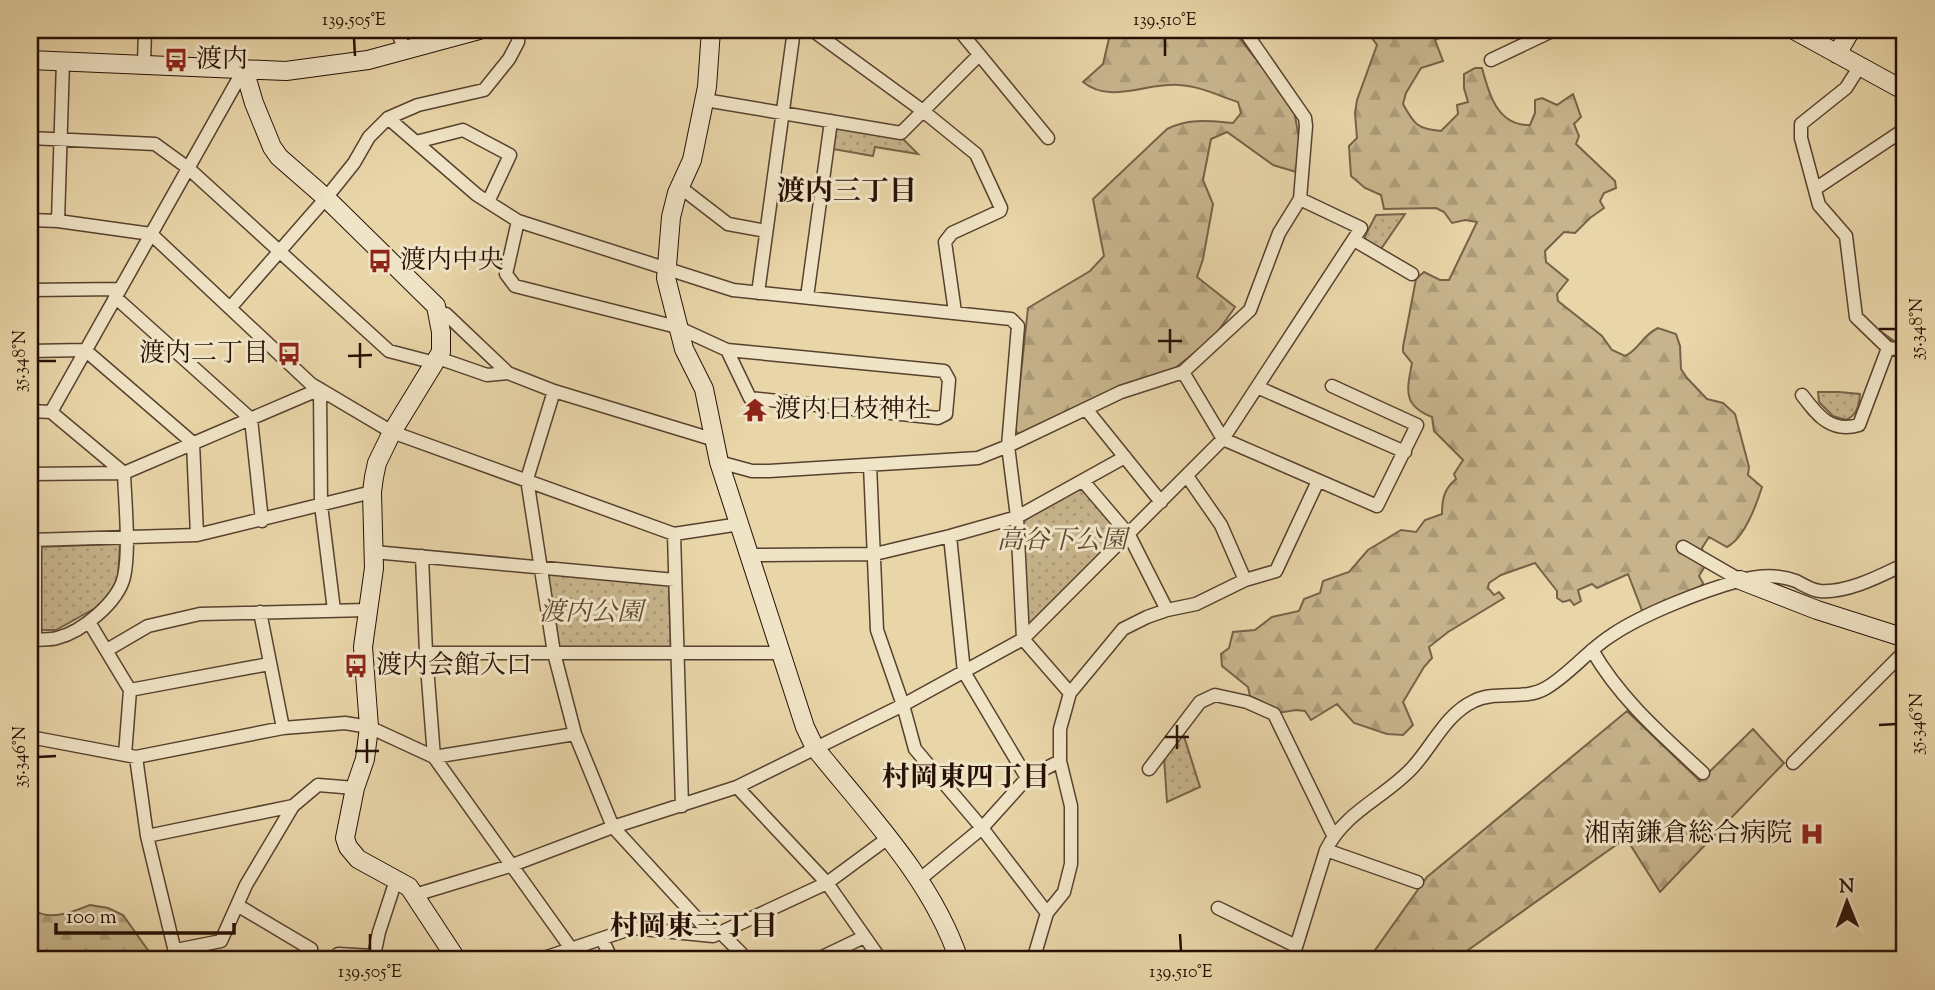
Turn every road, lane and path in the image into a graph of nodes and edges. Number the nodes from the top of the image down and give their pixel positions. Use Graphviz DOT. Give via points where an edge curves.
graph roads {
  1 [pos="145,30"];
  2 [pos="397,30"];
  3 [pos="479,30"];
  4 [pos="519,30"];
  5 [pos="711,30"];
  6 [pos="794,30"];
  7 [pos="811,30"];
  8 [pos="959,30"];
  9 [pos="1244,30"];
  10 [pos="1554,30"];
  11 [pos="1794,30"];
  12 [pos="1851,30"];
  13 [pos="405,51"];
  14 [pos="1837,54"];
  15 [pos="979,55"];
  16 [pos="30,60"];
  17 [pos="1491,60"];
  18 [pos="63,61"];
  19 [pos="144,64"];
  20 [pos="1860,66"];
  21 [pos="244,69"];
  22 [pos="1905,91"];
  23 [pos="705,100"];
  24 [pos="923,110"];
  25 [pos="784,113"];
  26 [pos="388,118"];
  27 [pos="831,121"];
  28 [pos="1905,129"];
  29 [pos="30,138"];
  30 [pos="1048,138"];
  31 [pos="60,140"];
  32 [pos="416,142"];
  33 [pos="188,168"];
  34 [pos="680,187"];
  35 [pos="1815,189"];
  36 [pos="326,198"];
  37 [pos="1300,199"];
  38 [pos="488,202"];
  39 [pos="30,220"];
  40 [pos="58,221"];
  41 [pos="517,221"];
  42 [pos="766,231"];
  43 [pos="151,234"];
  44 [pos="1354,240"];
  45 [pos="280,253"];
  46 [pos="665,267"];
  47 [pos="1412,274"];
  48 [pos="30,290"];
  49 [pos="118,293"];
  50 [pos="758,293"];
  51 [pos="807,296"];
  52 [pos="230,308"];
  53 [pos="955,312"];
  54 [pos="439,316"];
  55 [pos="677,327"];
  56 [pos="1888,348"];
  57 [pos="85,350"];
  58 [pos="727,350"];
  59 [pos="1905,350"];
  60 [pos="30,351"];
  61 [pos="436,360"];
  62 [pos="1183,372"];
  63 [pos="508,373"];
  64 [pos="1332,386"];
  65 [pos="1257,387"];
  66 [pos="320,389"];
  67 [pos="554,391"];
  68 [pos="1802,395"];
  69 [pos="1086,409"];
  70 [pos="30,411"];
  71 [pos="51,412"];
  72 [pos="251,419"];
  73 [pos="392,432"];
  74 [pos="1223,439"];
  75 [pos="715,440"];
  76 [pos="193,443"];
  77 [pos="1008,446"];
  78 [pos="1405,452"];
  79 [pos="1125,457"];
  80 [pos="719,463"];
  81 [pos="870,465"];
  82 [pos="124,473"];
  83 [pos="30,474"];
  84 [pos="1187,476"];
  85 [pos="527,480"];
  86 [pos="1083,481"];
  87 [pos="1318,481"];
  88 [pos="372,492"];
  89 [pos="1161,502"];
  90 [pos="321,505"];
  91 [pos="1017,517"];
  92 [pos="262,521"];
  93 [pos="740,524"];
  94 [pos="674,534"];
  95 [pos="1129,535"];
  96 [pos="197,536"];
  97 [pos="950,536"];
  98 [pos="126,538"];
  99 [pos="32,540"];
  100 [pos="1683,547"];
  101 [pos="374,552"];
  102 [pos="875,554"];
  103 [pos="750,555"];
  104 [pos="422,556"];
  105 [pos="1905,564"];
  106 [pos="540,566"];
  107 [pos="675,580"];
  108 [pos="1245,580"];
  109 [pos="1740,580"];
  110 [pos="334,610"];
  111 [pos="367,610"];
  112 [pos="1167,610"];
  113 [pos="260,612"];
  114 [pos="89,622"];
  115 [pos="1905,638"];
  116 [pos="1023,639"];
  117 [pos="107,650"];
  118 [pos="1592,650"];
  119 [pos="1905,651"];
  120 [pos="426,653"];
  121 [pos="554,653"];
  122 [pos="782,653"];
  123 [pos="677,655"];
  124 [pos="269,664"];
  125 [pos="964,672"];
  126 [pos="130,690"];
  127 [pos="1070,693"];
  128 [pos="903,705"];
  129 [pos="369,727"];
  130 [pos="283,729"];
  131 [pos="575,734"];
  132 [pos="30,737"];
  133 [pos="815,748"];
  134 [pos="130,756"];
  135 [pos="434,757"];
  136 [pos="1060,761"];
  137 [pos="1793,763"];
  138 [pos="1149,769"];
  139 [pos="1703,773"];
  140 [pos="1027,778"];
  141 [pos="737,787"];
  142 [pos="355,788"];
  143 [pos="293,806"];
  144 [pos="682,806"];
  145 [pos="613,827"];
  146 [pos="982,828"];
  147 [pos="1333,835"];
  148 [pos="147,836"];
  149 [pos="888,838"];
  150 [pos="1326,850"];
  151 [pos="510,866"];
  152 [pos="396,880"];
  153 [pos="919,880"];
  154 [pos="1417,882"];
  155 [pos="827,883"];
  156 [pos="415,895"];
  157 [pos="237,905"];
  158 [pos="1218,908"];
  159 [pos="1047,913"];
  160 [pos="717,935"];
  161 [pos="864,937"];
  162 [pos="602,939"];
  163 [pos="1296,946"];
  164 [pos="570,947"];
  165 [pos="338,954"];
  166 [pos="177,955"];
  167 [pos="373,958"];
  168 [pos="1039,959"];
  169 [pos="309,960"];
  170 [pos="457,960"];
  171 [pos="538,960"];
  172 [pos="612,960"];
  173 [pos="744,960"];
  174 [pos="816,960"];
  175 [pos="881,960"];
  176 [pos="959,960"];
  177 [pos="1018,960"];
  178 [pos="1292,960"];
  1 -- 19 [label="street"];
  2 -- 13 [label="street"];
  3 -- 13 [label="street"];
  4 -- 26 [label="street" via="509,59 484,90 418,105"];
  5 -- 23 [label="street"];
  6 -- 25 [label="street"];
  7 -- 24 [label="street"];
  8 -- 15 [label="street"];
  9 -- 37 [label="street" via="1305,118"];
  10 -- 17 [label="street"];
  11 -- 14 [label="street"];
  12 -- 14 [label="street"];
  13 -- 21 [label="street" via="327,68"];
  14 -- 20 [label="street"];
  15 -- 24 [label="street"];
  15 -- 30 [label="street"];
  16 -- 18 [label="street"];
  18 -- 19 [label="street"];
  18 -- 31 [label="street"];
  19 -- 21 [label="street"];
  20 -- 22 [label="street"];
  20 -- 35 [label="street" via="1846,88 1801,124"];
  21 -- 33 [label="street"];
  21 -- 36 [label="street" via="272,147"];
  23 -- 25 [label="street"];
  23 -- 34 [label="street"];
  24 -- 27 [label="street" via="901,133"];
  24 -- 53 [label="street" via="976,154 1002,208 952,233 945,243"];
  25 -- 27 [label="street"];
  25 -- 42 [label="street"];
  26 -- 32 [label="street"];
  26 -- 36 [label="street"];
  27 -- 51 [label="street"];
  28 -- 35 [label="street"];
  29 -- 31 [label="street"];
  31 -- 33 [label="street" via="155,145"];
  31 -- 40 [label="street"];
  32 -- 38 [label="street"];
  32 -- 38 [label="street" via="463,130 510,155"];
  33 -- 43 [label="street"];
  33 -- 45 [label="street"];
  34 -- 42 [label="street" via="729,225"];
  34 -- 46 [label="street"];
  35 -- 56 [label="street" via="1819,205 1846,236 1856,317"];
  36 -- 45 [label="street"];
  36 -- 54 [label="street" via="436,306"];
  37 -- 44 [label="street" via="1361,228"];
  37 -- 62 [label="street" via="1279,233 1250,310"];
  38 -- 41 [label="street"];
  39 -- 40 [label="street"];
  40 -- 43 [label="street"];
  41 -- 46 [label="street"];
  41 -- 55 [label="street" via="506,274 515,286"];
  42 -- 50 [label="street"];
  43 -- 49 [label="street"];
  43 -- 52 [label="street"];
  44 -- 47 [label="street"];
  44 -- 65 [label="street"];
  45 -- 52 [label="street"];
  45 -- 61 [label="street" via="389,351"];
  46 -- 50 [label="street"];
  46 -- 55 [label="street"];
  48 -- 49 [label="street"];
  49 -- 57 [label="street"];
  49 -- 72 [label="street"];
  50 -- 51 [label="street"];
  51 -- 53 [label="street"];
  52 -- 66 [label="street"];
  53 -- 77 [label="street" via="1011,319 1018,326"];
  54 -- 61 [label="street" via="441,352"];
  54 -- 63 [label="street" via="446,314"];
  55 -- 58 [label="street"];
  55 -- 75 [label="street" via="704,388"];
  56 -- 59 [label="street"];
  56 -- 68 [label="street" via="1859,425 1833,426"];
  57 -- 60 [label="street"];
  57 -- 71 [label="street"];
  57 -- 76 [label="street"];
  58 -- 58 [label="street" via="750,398 938,418 946,414 949,380 944,372"];
  61 -- 63 [label="street" via="487,375"];
  61 -- 73 [label="street"];
  62 -- 69 [label="street" via="1121,391"];
  62 -- 74 [label="street"];
  63 -- 67 [label="street"];
  64 -- 78 [label="street" via="1417,425"];
  65 -- 74 [label="street"];
  65 -- 78 [label="street"];
  66 -- 72 [label="street"];
  66 -- 73 [label="street"];
  66 -- 90 [label="street"];
  67 -- 75 [label="street"];
  67 -- 85 [label="street"];
  69 -- 77 [label="street"];
  69 -- 79 [label="street"];
  70 -- 71 [label="street"];
  71 -- 82 [label="street"];
  72 -- 76 [label="street"];
  72 -- 92 [label="street"];
  73 -- 85 [label="street"];
  73 -- 88 [label="street" via="377,464"];
  74 -- 84 [label="street"];
  74 -- 87 [label="street"];
  75 -- 80 [label="street"];
  76 -- 82 [label="street"];
  76 -- 96 [label="street"];
  77 -- 81 [label="street" via="978,458"];
  77 -- 91 [label="street"];
  78 -- 87 [label="street" via="1377,506"];
  79 -- 86 [label="street"];
  79 -- 89 [label="street"];
  80 -- 81 [label="street" via="752,471"];
  80 -- 93 [label="street"];
  81 -- 102 [label="street"];
  82 -- 83 [label="street"];
  82 -- 98 [label="street"];
  84 -- 89 [label="street"];
  84 -- 108 [label="street" via="1221,525"];
  85 -- 94 [label="street"];
  85 -- 106 [label="street"];
  86 -- 91 [label="street"];
  86 -- 95 [label="street"];
  87 -- 108 [label="street" via="1276,571"];
  88 -- 90 [label="street"];
  88 -- 101 [label="street"];
  89 -- 95 [label="street"];
  90 -- 92 [label="street"];
  90 -- 110 [label="street"];
  91 -- 97 [label="street"];
  91 -- 116 [label="street"];
  92 -- 96 [label="street"];
  93 -- 94 [label="street"];
  93 -- 103 [label="street"];
  94 -- 107 [label="street"];
  95 -- 112 [label="street"];
  95 -- 116 [label="street"];
  96 -- 98 [label="street"];
  97 -- 102 [label="street"];
  97 -- 125 [label="street"];
  98 -- 99 [label="street"];
  98 -- 114 [label="street" via="124,577 116,597"];
  99 -- 114 [label="street" via="35,640 58,638"];
  100 -- 109 [label="street"];
  101 -- 104 [label="street"];
  101 -- 111 [label="street"];
  102 -- 103 [label="street"];
  102 -- 128 [label="street" via="877,630"];
  103 -- 122 [label="street"];
  104 -- 106 [label="street"];
  104 -- 120 [label="street"];
  105 -- 109 [label="street" via="1845,588 1822,591 1786,578"];
  106 -- 107 [label="street"];
  106 -- 121 [label="street"];
  107 -- 123 [label="street"];
  108 -- 112 [label="street" via="1196,604"];
  109 -- 115 [label="street"];
  109 -- 118 [label="street" via="1629,625"];
  110 -- 111 [label="street"];
  110 -- 113 [label="street"];
  111 -- 129 [label="street" via="363,647"];
  112 -- 127 [label="street" via="1123,629"];
  113 -- 117 [label="street" via="173,619 148,626"];
  113 -- 124 [label="street"];
  114 -- 117 [label="street"];
  116 -- 125 [label="street"];
  116 -- 127 [label="street"];
  117 -- 126 [label="street"];
  118 -- 139 [label="street" via="1635,710"];
  118 -- 147 [label="street" via="1544,690 1472,701 1443,727 1413,767"];
  119 -- 137 [label="street"];
  120 -- 121 [label="street"];
  120 -- 135 [label="street"];
  121 -- 123 [label="street"];
  121 -- 131 [label="street"];
  122 -- 123 [label="street"];
  122 -- 133 [label="street"];
  123 -- 144 [label="street"];
  124 -- 126 [label="street"];
  124 -- 130 [label="street"];
  125 -- 128 [label="street"];
  125 -- 140 [label="street"];
  126 -- 134 [label="street"];
  127 -- 136 [label="street" via="1060,729"];
  128 -- 133 [label="street"];
  128 -- 146 [label="street" via="915,750"];
  129 -- 130 [label="street" via="345,723"];
  129 -- 135 [label="street"];
  129 -- 142 [label="street"];
  130 -- 134 [label="street"];
  131 -- 135 [label="street"];
  131 -- 145 [label="street"];
  132 -- 134 [label="street"];
  133 -- 141 [label="street"];
  133 -- 149 [label="street"];
  134 -- 148 [label="street"];
  135 -- 151 [label="street"];
  136 -- 140 [label="street"];
  136 -- 159 [label="street" via="1071,806 1071,864 1064,892"];
  138 -- 147 [label="street" via="1200,702 1214,695 1247,702 1274,714"];
  140 -- 146 [label="street"];
  141 -- 144 [label="street"];
  141 -- 155 [label="street"];
  142 -- 143 [label="street" via="318,785"];
  142 -- 152 [label="street" via="345,838 348,847 366,864"];
  143 -- 148 [label="street"];
  143 -- 157 [label="street"];
  144 -- 145 [label="street"];
  145 -- 151 [label="street"];
  145 -- 160 [label="street"];
  146 -- 153 [label="street"];
  146 -- 159 [label="street"];
  147 -- 150 [label="street"];
  148 -- 166 [label="street"];
  149 -- 153 [label="street"];
  149 -- 155 [label="street"];
  150 -- 154 [label="street"];
  150 -- 163 [label="street"];
  151 -- 156 [label="street"];
  151 -- 164 [label="street"];
  152 -- 156 [label="street"];
  152 -- 167 [label="street"];
  153 -- 176 [label="street" via="951,936"];
  155 -- 160 [label="street"];
  155 -- 161 [label="street"];
  156 -- 170 [label="street"];
  157 -- 166 [label="street" via="221,941"];
  157 -- 169 [label="street" via="311,949"];
  158 -- 163 [label="street"];
  159 -- 168 [label="street"];
  160 -- 162 [label="street" via="633,928"];
  160 -- 173 [label="street"];
  161 -- 174 [label="street"];
  161 -- 175 [label="street"];
  162 -- 164 [label="street"];
  162 -- 172 [label="street"];
  163 -- 178 [label="street"];
  164 -- 171 [label="street"];
  165 -- 167 [label="street"];
  168 -- 177 [label="street"];
}
